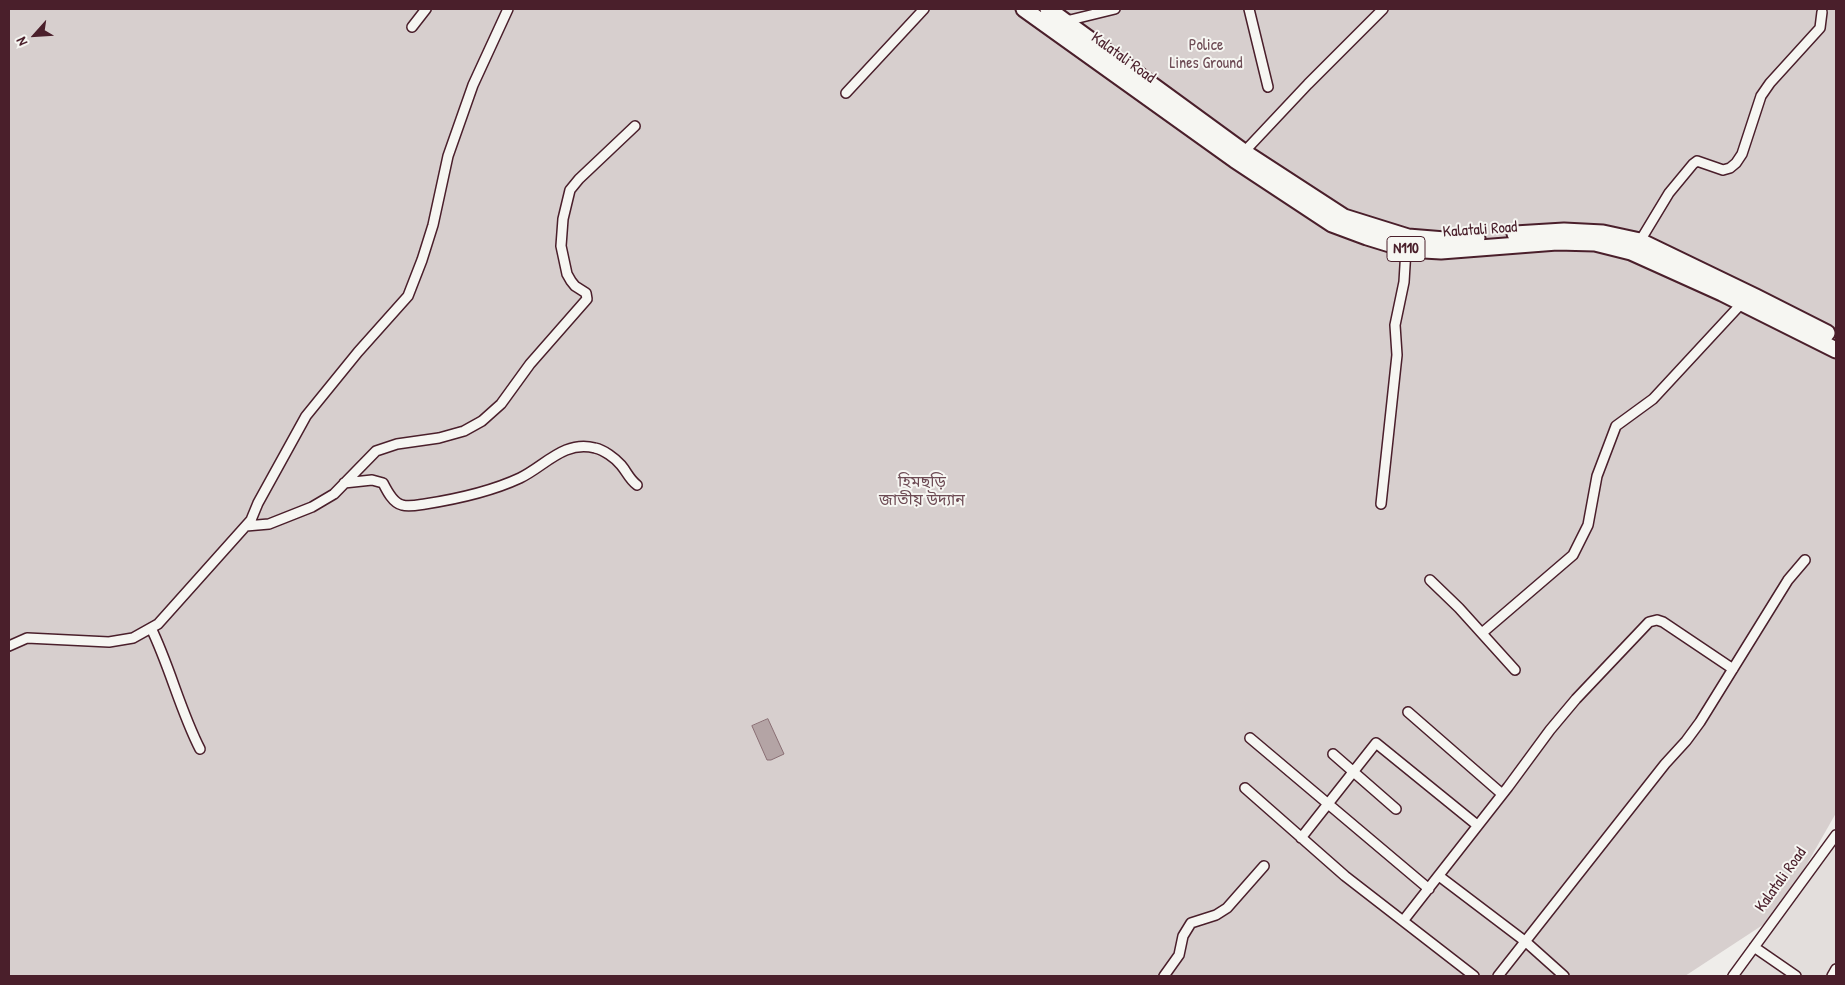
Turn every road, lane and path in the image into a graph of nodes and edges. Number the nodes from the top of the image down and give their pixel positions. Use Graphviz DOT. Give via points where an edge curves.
graph roads {
  1 [pos="426,9"];
  2 [pos="508,9"];
  3 [pos="924,9"];
  4 [pos="1024,9"];
  5 [pos="1048,9"];
  6 [pos="1115,9"];
  7 [pos="1249,9"];
  8 [pos="1383,9"];
  9 [pos="1822,12"];
  10 [pos="1066,21"];
  11 [pos="412,27"];
  12 [pos="1082,42"];
  13 [pos="1268,87"];
  14 [pos="846,93"];
  15 [pos="635,126"];
  16 [pos="1244,152"];
  17 [pos="1640,241"];
  18 [pos="1406,249"];
  19 [pos="1725,289"];
  20 [pos="1742,303"];
  21 [pos="1833,333"];
  22 [pos="1836,350"];
  23 [pos="344,483"];
  24 [pos="637,485"];
  25 [pos="1381,504"];
  26 [pos="249,523"];
  27 [pos="1805,560"];
  28 [pos="1430,580"];
  29 [pos="151,628"];
  30 [pos="1482,633"];
  31 [pos="9,646"];
  32 [pos="1733,669"];
  33 [pos="1515,670"];
  34 [pos="1408,712"];
  35 [pos="1250,738"];
  36 [pos="200,749"];
  37 [pos="1333,754"];
  38 [pos="1353,772"];
  39 [pos="1245,788"];
  40 [pos="1502,794"];
  41 [pos="1327,804"];
  42 [pos="1396,809"];
  43 [pos="1477,825"];
  44 [pos="1836,835"];
  45 [pos="1301,838"];
  46 [pos="1264,866"];
  47 [pos="1439,876"];
  48 [pos="1429,889"];
  49 [pos="1403,921"];
  50 [pos="1526,942"];
  51 [pos="1754,947"];
  52 [pos="1836,969"];
  53 [pos="1164,976"];
  54 [pos="1472,976"];
  55 [pos="1498,976"];
  56 [pos="1564,976"];
  57 [pos="1733,976"];
  58 [pos="1796,976"];
  59 [pos="1832,976"];
  1 -- 11 [label="street"];
  2 -- 26 [label="street" via="470,94 448,156 433,225 408,296 306,416"];
  3 -- 14 [label="street"];
  4 -- 12 [label="highway, Kalatali Road / N110"];
  5 -- 10 [label="highway, Kalatali Road / N110"];
  6 -- 10 [label="street"];
  7 -- 13 [label="street"];
  8 -- 16 [label="street"];
  9 -- 17 [label="street" via="1820,28 1761,96 1736,163 1723,170 1697,161 1669,193"];
  10 -- 12 [label="highway, Kalatali Road / N110"];
  12 -- 16 [label="highway, Kalatali Road / N110"];
  12 -- 18 [label="highway, Kalatali Road / N110" via="1235,160 1332,224"];
  15 -- 23 [label="street" via="570,190 561,246 567,274 575,286 586,293 587,299 530,364 501,404 482,421 464,431 376,451"];
  16 -- 17 [label="highway, Kalatali Road / N110" via="1344,217 1408,237 1445,240 1564,231 1603,233"];
  17 -- 19 [label="highway, Kalatali Road / N110"];
  18 -- 19 [label="highway, Kalatali Road / N110" via="1441,251 1557,242 1594,244 1631,252"];
  18 -- 25 [label="street" via="1404,282 1395,324 1397,355"];
  19 -- 20 [label="highway, Kalatali Road / N110"];
  19 -- 21 [label="highway, Kalatali Road / N110" via="1756,297"];
  20 -- 22 [label="highway, Kalatali Road / N110"];
  20 -- 30 [label="street" via="1653,399 1616,426 1598,476 1588,525 1573,555"];
  23 -- 24 [label="street" via="372,480 383,483 400,505 436,502 490,489 521,477 565,449 596,448 621,465"];
  23 -- 26 [label="street" via="334,494 312,507 269,524"];
  26 -- 29 [label="street" via="182,599"];
  27 -- 32 [label="street" via="1788,580"];
  28 -- 30 [label="street"];
  29 -- 31 [label="street" via="133,638 109,642 27,638"];
  29 -- 36 [label="street"];
  30 -- 33 [label="street"];
  32 -- 40 [label="street" via="1663,622 1649,622 1576,699"];
  32 -- 50 [label="street" via="1686,741"];
  34 -- 40 [label="street"];
  35 -- 41 [label="street"];
  37 -- 38 [label="street"];
  38 -- 41 [label="street"];
  38 -- 42 [label="street"];
  38 -- 43 [label="street" via="1376,743"];
  39 -- 45 [label="street"];
  40 -- 43 [label="street"];
  41 -- 45 [label="street"];
  41 -- 48 [label="street"];
  43 -- 47 [label="street"];
  44 -- 51 [label="street, Kalatali Road"];
  45 -- 49 [label="street"];
  46 -- 53 [label="street" via="1227,908 1191,923 1183,936 1179,955"];
  47 -- 48 [label="street"];
  47 -- 50 [label="street"];
  48 -- 49 [label="street"];
  49 -- 54 [label="street"];
  50 -- 55 [label="street"];
  50 -- 56 [label="street"];
  51 -- 57 [label="street, Kalatali Road"];
  51 -- 58 [label="street"];
  52 -- 59 [label="street"];
}
